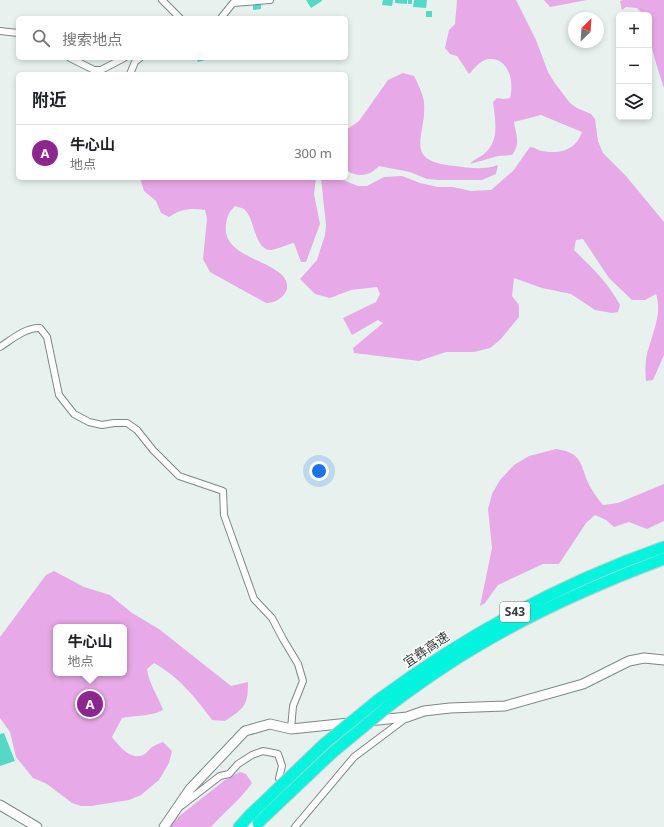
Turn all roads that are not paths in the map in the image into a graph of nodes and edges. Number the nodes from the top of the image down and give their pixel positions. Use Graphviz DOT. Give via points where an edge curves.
graph roads {
  1 [pos="162,0"];
  2 [pos="270,0"];
  3 [pos="178,16"];
  4 [pos="223,16"];
  5 [pos="0,31"];
  6 [pos="16,33"];
  7 [pos="74,60"];
  8 [pos="121,60"];
  9 [pos="138,60"];
  10 [pos="101,72"];
  11 [pos="131,72"];
  12 [pos="0,347"];
  13 [pos="664,547"];
  14 [pos="664,559"];
  15 [pos="664,660"];
  16 [pos="382,705"];
  17 [pos="407,717"];
  18 [pos="291,729"];
  19 [pos="279,778"];
  20 [pos="0,805"];
  21 [pos="178,808"];
  22 [pos="254,822"];
  23 [pos="37,827"];
  24 [pos="164,827"];
  25 [pos="239,827"];
  26 [pos="295,827"];
  1 -- 3 [label="street"];
  2 -- 4 [label="street" via="233,3"];
  5 -- 6 [label="street"];
  7 -- 10 [label="street"];
  8 -- 10 [label="street"];
  9 -- 11 [label="street"];
  12 -- 18 [label="street" via="23,332 40,328 47,337 59,395 74,414 102,425 114,422 127,423 137,430 152,450 179,476 223,491 224,515 254,599 272,618 298,664 303,681 293,706"];
  13 -- 16 [label="highway, 宜彝高速 / S43" via="586,578 496,622 435,659"];
  14 -- 16 [label="highway, 宜彝高速 / S43" via="585,591 502,632"];
  15 -- 17 [label="main road" via="644,658 629,661 583,684 505,706 450,708"];
  16 -- 22 [label="highway, 宜彝高速 / S43, bridge"];
  17 -- 18 [label="main road"];
  17 -- 26 [label="street" via="354,757"];
  18 -- 21 [label="main road" via="270,724 245,731 190,789"];
  19 -- 21 [label="street" via="282,766 278,754 263,751 238,764 229,774 220,776"];
  20 -- 23 [label="main road"];
  21 -- 24 [label="main road"];
  22 -- 25 [label="highway, 宜彝高速 / S43"];
}
